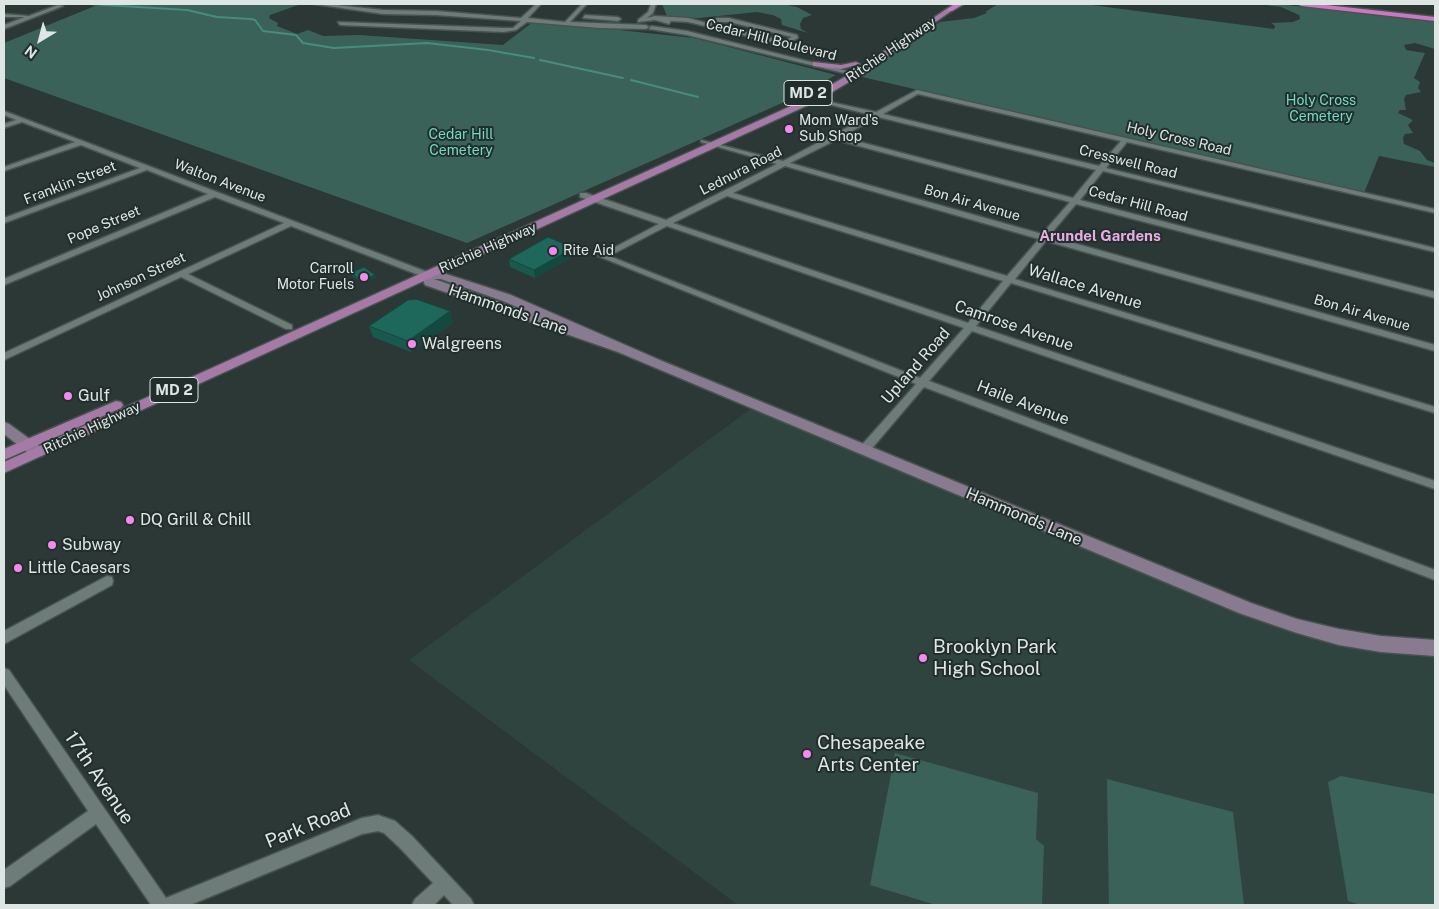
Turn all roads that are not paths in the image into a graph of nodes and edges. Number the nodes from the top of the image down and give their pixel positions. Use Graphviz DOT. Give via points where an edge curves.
graph roads {
  1 [pos="318,4"];
  2 [pos="538,4"];
  3 [pos="585,4"];
  4 [pos="652,4"];
  5 [pos="960,4"];
  6 [pos="1300,4"];
  7 [pos="1332,4"];
  8 [pos="1349,4"];
  9 [pos="60,6"];
  10 [pos="391,7"];
  11 [pos="948,7"];
  12 [pos="1435,11"];
  13 [pos="401,12"];
  14 [pos="650,13"];
  15 [pos="4,15"];
  16 [pos="1435,15"];
  17 [pos="34,16"];
  18 [pos="574,16"];
  19 [pos="525,19"];
  20 [pos="618,19"];
  21 [pos="661,19"];
  22 [pos="1435,19"];
  23 [pos="639,21"];
  24 [pos="567,22"];
  25 [pos="694,22"];
  26 [pos="340,23"];
  27 [pos="669,24"];
  28 [pos="707,25"];
  29 [pos="616,26"];
  30 [pos="4,27"];
  31 [pos="648,28"];
  32 [pos="680,32"];
  33 [pos="787,44"];
  34 [pos="816,64"];
  35 [pos="856,69"];
  36 [pos="846,71"];
  37 [pos="917,92"];
  38 [pos="814,98"];
  39 [pos="4,113"];
  40 [pos="878,114"];
  41 [pos="22,120"];
  42 [pos="4,126"];
  43 [pos="835,138"];
  44 [pos="1125,140"];
  45 [pos="703,141"];
  46 [pos="80,142"];
  47 [pos="715,144"];
  48 [pos="784,164"];
  49 [pos="146,168"];
  50 [pos="1101,168"];
  51 [pos="4,169"];
  52 [pos="725,193"];
  53 [pos="215,194"];
  54 [pos="588,197"];
  55 [pos="1074,200"];
  56 [pos="1435,211"];
  57 [pos="4,222"];
  58 [pos="290,222"];
  59 [pos="666,224"];
  60 [pos="1043,237"];
  61 [pos="1435,250"];
  62 [pos="602,256"];
  63 [pos="421,273"];
  64 [pos="181,274"];
  65 [pos="1008,280"];
  66 [pos="4,282"];
  67 [pos="1435,295"];
  68 [pos="468,296"];
  69 [pos="507,298"];
  70 [pos="497,307"];
  71 [pos="552,318"];
  72 [pos="289,327"];
  73 [pos="970,327"];
  74 [pos="1435,348"];
  75 [pos="623,349"];
  76 [pos="4,357"];
  77 [pos="921,382"];
  78 [pos="1435,410"];
  79 [pos="4,427"];
  80 [pos="32,448"];
  81 [pos="864,450"];
  82 [pos="4,455"];
  83 [pos="4,468"];
  84 [pos="1435,484"];
  85 [pos="1435,575"];
  86 [pos="106,581"];
  87 [pos="4,638"];
  88 [pos="1435,648"];
  89 [pos="4,674"];
  90 [pos="98,812"];
  91 [pos="4,880"];
  92 [pos="445,883"];
  93 [pos="161,905"];
  94 [pos="170,905"];
  95 [pos="421,905"];
  96 [pos="465,905"];
  1 -- 13 [label="street"];
  2 -- 19 [label="street"];
  3 -- 18 [label="street"];
  4 -- 14 [label="street"];
  5 -- 11 [label="highway"];
  6 -- 22 [label="highway"];
  7 -- 16 [label="highway"];
  8 -- 12 [label="highway"];
  9 -- 17 [label="street"];
  10 -- 13 [label="street"];
  11 -- 35 [label="main road, Ritchie Highway / MD 2"];
  13 -- 19 [label="street"];
  14 -- 21 [label="street, Cedar Hill Boulevard"];
  14 -- 23 [label="street"];
  15 -- 17 [label="street"];
  17 -- 30 [label="street"];
  18 -- 20 [label="street"];
  18 -- 24 [label="street"];
  19 -- 24 [label="street"];
  19 -- 26 [label="street" via="514,29 507,30"];
  21 -- 23 [label="street"];
  21 -- 25 [label="street"];
  21 -- 27 [label="street, Cedar Hill Boulevard"];
  23 -- 29 [label="street"];
  23 -- 31 [label="street" via="639,25"];
  24 -- 29 [label="street"];
  25 -- 27 [label="street"];
  25 -- 28 [label="street"];
  27 -- 31 [label="street"];
  27 -- 32 [label="street, Cedar Hill Boulevard"];
  28 -- 33 [label="street"];
  28 -- 33 [label="street" via="717,20 729,20 795,36"];
  29 -- 31 [label="street"];
  31 -- 32 [label="street, Cedar Hill Boulevard"];
  32 -- 34 [label="street, Cedar Hill Boulevard"];
  34 -- 35 [label="main road"];
  34 -- 36 [label="street, Cedar Hill Boulevard"];
  35 -- 36 [label="main road, Ritchie Highway / MD 2"];
  35 -- 38 [label="main road, Ritchie Highway / MD 2"];
  36 -- 45 [label="main road, Ritchie Highway / MD 2" via="803,96"];
  37 -- 40 [label="street, Lednura Road"];
  37 -- 44 [label="street, Holy Cross Road"];
  38 -- 40 [label="street, Cresswell Road"];
  38 -- 47 [label="main road, Ritchie Highway / MD 2"];
  39 -- 41 [label="street, Walton Avenue"];
  40 -- 43 [label="street, Lednura Road"];
  40 -- 50 [label="street, Cresswell Road"];
  41 -- 42 [label="street"];
  41 -- 46 [label="street, Walton Avenue"];
  43 -- 48 [label="street, Lednura Road"];
  43 -- 55 [label="street, Cedar Hill Road"];
  44 -- 50 [label="street, Upland Road"];
  44 -- 56 [label="street, Holy Cross Road"];
  45 -- 47 [label="street, Bon Air Avenue"];
  45 -- 54 [label="main road, Ritchie Highway / MD 2"];
  46 -- 49 [label="street, Walton Avenue"];
  46 -- 51 [label="street"];
  47 -- 48 [label="street, Bon Air Avenue"];
  47 -- 54 [label="main road, Ritchie Highway / MD 2"];
  48 -- 52 [label="street, Lednura Road"];
  48 -- 60 [label="street, Bon Air Avenue"];
  49 -- 53 [label="street, Walton Avenue"];
  49 -- 57 [label="street, Franklin Street"];
  50 -- 55 [label="street, Upland Road"];
  50 -- 61 [label="street, Cresswell Road"];
  52 -- 59 [label="street, Lednura Road"];
  52 -- 65 [label="street, Wallace Avenue"];
  53 -- 58 [label="street, Walton Avenue"];
  53 -- 66 [label="street, Pope Street"];
  54 -- 59 [label="street, Camrose Avenue"];
  54 -- 63 [label="main road, Ritchie Highway / MD 2"];
  55 -- 60 [label="street, Upland Road"];
  55 -- 67 [label="street, Cedar Hill Road"];
  58 -- 63 [label="street, Walton Avenue"];
  58 -- 64 [label="street, Johnson Street"];
  59 -- 62 [label="street, Lednura Road"];
  59 -- 73 [label="street, Camrose Avenue"];
  60 -- 65 [label="street, Upland Road"];
  60 -- 74 [label="street, Bon Air Avenue"];
  62 -- 77 [label="street, Haile Avenue"];
  63 -- 68 [label="street, Hammonds Lane" via="429,282"];
  63 -- 69 [label="street, Hammonds Lane" via="442,276"];
  63 -- 72 [label="main road, Ritchie Highway / MD 2"];
  63 -- 80 [label="main road, Ritchie Highway / MD 2"];
  64 -- 72 [label="street"];
  64 -- 76 [label="street, Johnson Street"];
  65 -- 73 [label="street, Upland Road"];
  65 -- 78 [label="street, Wallace Avenue"];
  68 -- 69 [label="street" via="496,300"];
  68 -- 70 [label="street, Hammonds Lane"];
  69 -- 71 [label="street, Hammonds Lane"];
  70 -- 71 [label="street"];
  70 -- 75 [label="street, Hammonds Lane"];
  71 -- 75 [label="street, Hammonds Lane"];
  72 -- 80 [label="main road, Ritchie Highway / MD 2"];
  73 -- 77 [label="street, Upland Road"];
  73 -- 84 [label="street, Camrose Avenue"];
  75 -- 81 [label="street, Hammonds Lane"];
  77 -- 81 [label="street, Upland Road"];
  77 -- 85 [label="street, Haile Avenue"];
  79 -- 80 [label="street"];
  80 -- 82 [label="main road, Ritchie Highway / MD 2"];
  80 -- 83 [label="main road, Ritchie Highway / MD 2"];
  81 -- 88 [label="street, Hammonds Lane" via="1245,608 1339,636 1381,644"];
  86 -- 87 [label="street"];
  89 -- 90 [label="street, 17th Avenue"];
  90 -- 91 [label="street"];
  90 -- 93 [label="street, 17th Avenue"];
  92 -- 94 [label="street, Park Road" via="406,842 389,827 378,823 362,826"];
  92 -- 95 [label="street"];
  92 -- 96 [label="street, Park Road"];
}
